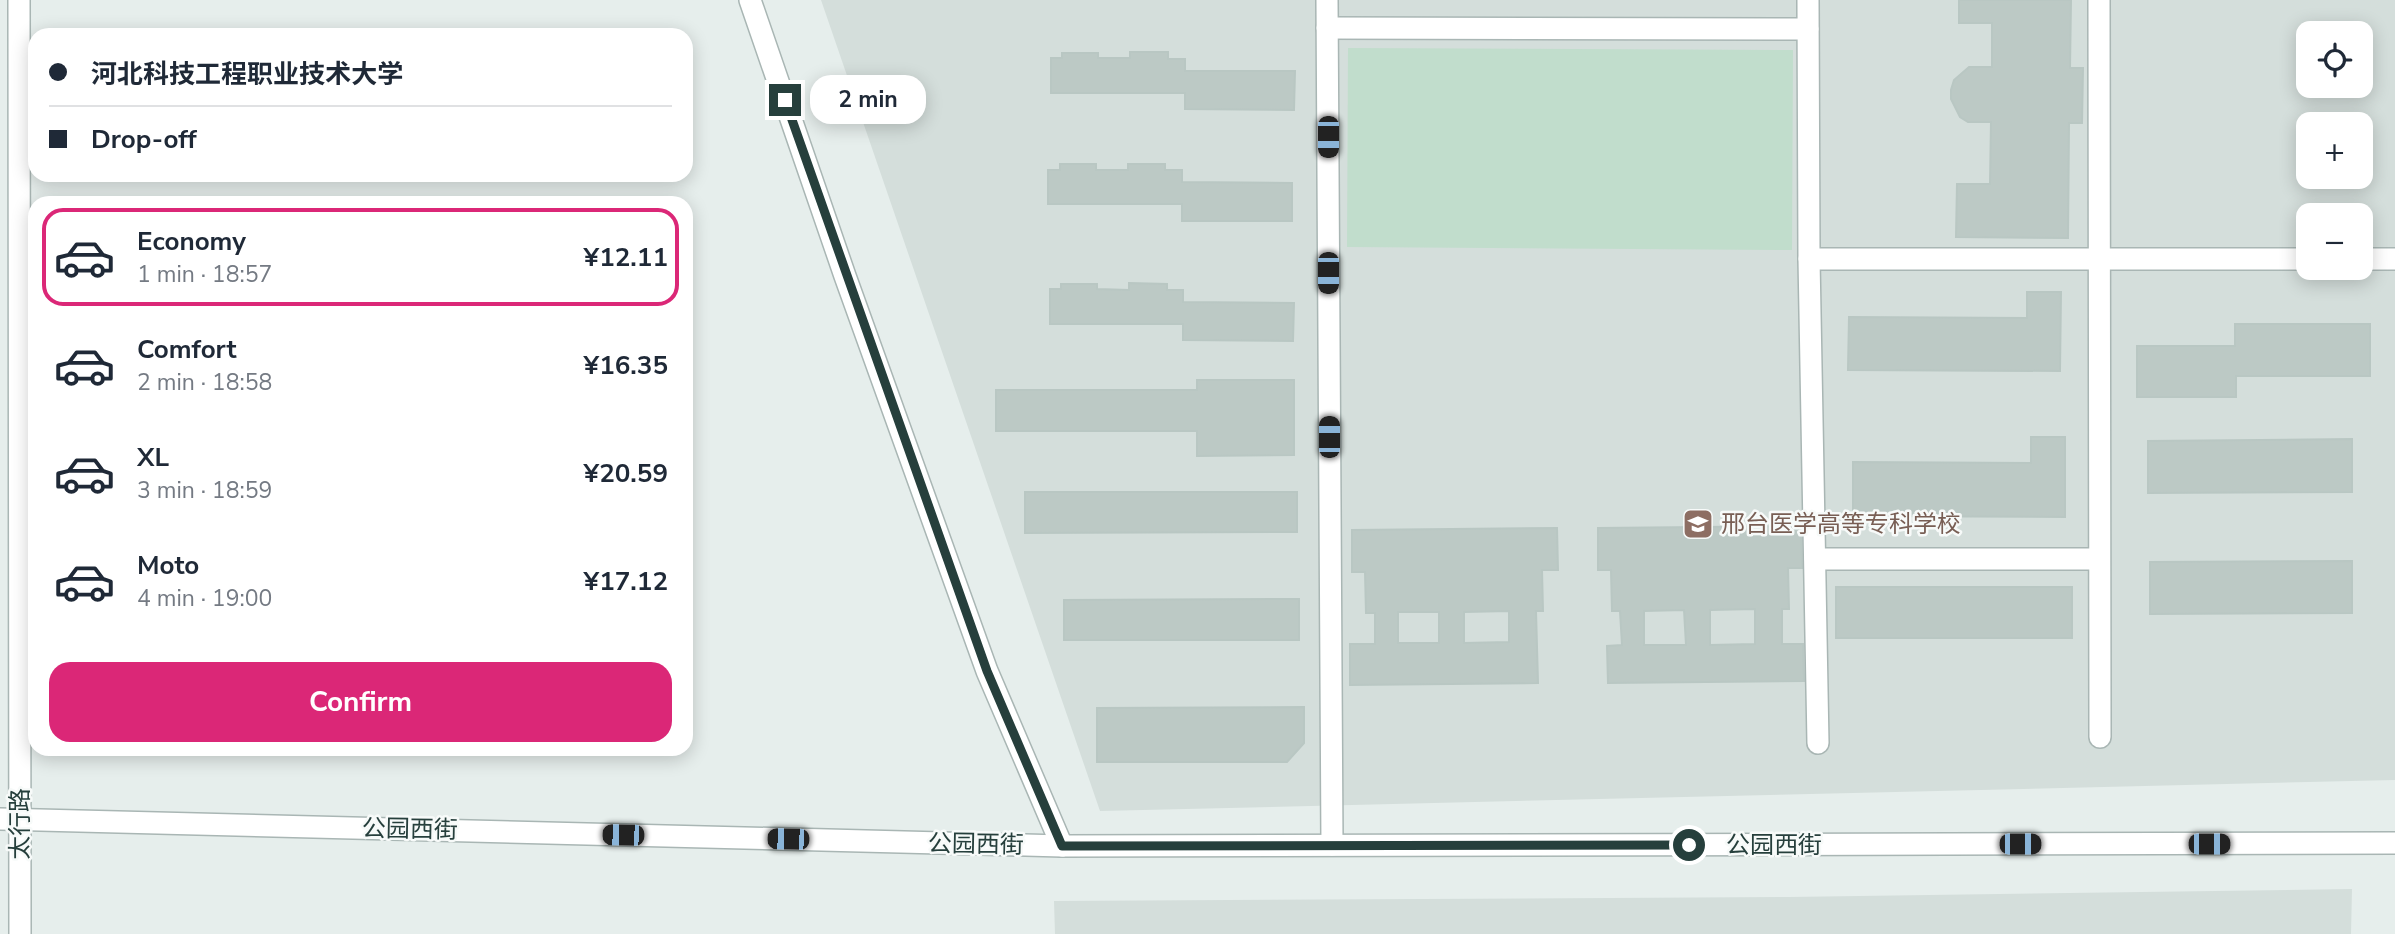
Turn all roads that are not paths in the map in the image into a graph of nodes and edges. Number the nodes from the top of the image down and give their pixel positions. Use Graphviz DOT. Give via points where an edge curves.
graph roads {
  1 [pos="19,0"];
  2 [pos="750,0"];
  3 [pos="1327,0"];
  4 [pos="1808,0"];
  5 [pos="2099,0"];
  6 [pos="1327,28"];
  7 [pos="1808,29"];
  8 [pos="2395,258"];
  9 [pos="1809,259"];
  10 [pos="2099,259"];
  11 [pos="2296,259"];
  12 [pos="2373,259"];
  13 [pos="1815,559"];
  14 [pos="2099,559"];
  15 [pos="2100,737"];
  16 [pos="1818,743"];
  17 [pos="10,819"];
  18 [pos="2395,844"];
  19 [pos="1332,845"];
  20 [pos="1062,846"];
  21 [pos="20,934"];
  1 -- 17 [label="street, 太行路"];
  2 -- 20 [label="street" via="983,658"];
  3 -- 6 [label="street"];
  4 -- 7 [label="street"];
  5 -- 10 [label="street"];
  6 -- 7 [label="street"];
  6 -- 19 [label="street"];
  7 -- 9 [label="street"];
  8 -- 12 [label="street"];
  9 -- 10 [label="street"];
  9 -- 13 [label="street"];
  10 -- 11 [label="street"];
  10 -- 14 [label="street"];
  13 -- 14 [label="street"];
  13 -- 16 [label="street"];
  14 -- 15 [label="street"];
  17 -- 20 [label="street, 公园西街"];
  17 -- 21 [label="street, 太行路"];
  18 -- 19 [label="street, 公园西街"];
  19 -- 20 [label="street, 公园西街"];
}
